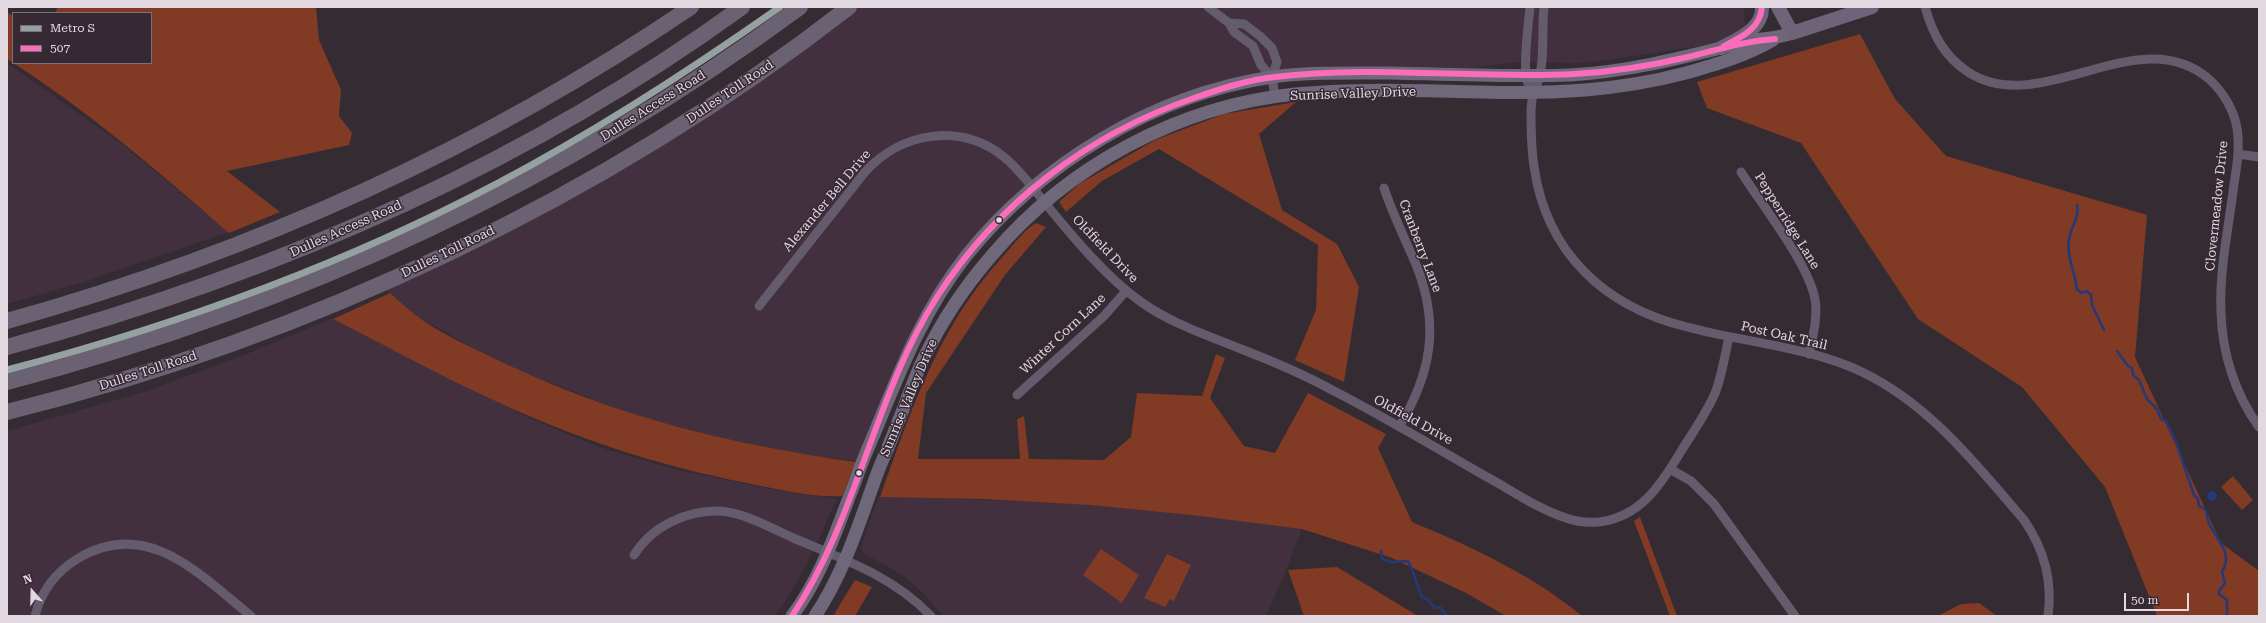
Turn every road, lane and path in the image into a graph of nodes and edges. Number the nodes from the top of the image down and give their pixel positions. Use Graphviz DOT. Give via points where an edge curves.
graph roads {
  1 [pos="691,7"];
  2 [pos="742,7"];
  3 [pos="800,7"];
  4 [pos="849,7"];
  5 [pos="1208,7"];
  6 [pos="1530,7"];
  7 [pos="1544,7"];
  8 [pos="1762,7"];
  9 [pos="1778,7"];
  10 [pos="1872,7"];
  11 [pos="1925,7"];
  12 [pos="1229,24"];
  13 [pos="1792,33"];
  14 [pos="1775,39"];
  15 [pos="1721,48"];
  16 [pos="1526,75"];
  17 [pos="1540,75"];
  18 [pos="1272,77"];
  19 [pos="1532,94"];
  20 [pos="1275,97"];
  21 [pos="2238,154"];
  22 [pos="2259,157"];
  23 [pos="1741,172"];
  24 [pos="1033,188"];
  25 [pos="1384,188"];
  26 [pos="1044,202"];
  27 [pos="1126,291"];
  28 [pos="759,306"];
  29 [pos="7,321"];
  30 [pos="1729,337"];
  31 [pos="7,347"];
  32 [pos="1809,354"];
  33 [pos="7,382"];
  34 [pos="1017,395"];
  35 [pos="7,412"];
  36 [pos="1399,427"];
  37 [pos="2259,427"];
  38 [pos="1670,469"];
  39 [pos="827,552"];
  40 [pos="634,555"];
  41 [pos="845,560"];
  42 [pos="35,616"];
  43 [pos="251,616"];
  44 [pos="792,616"];
  45 [pos="815,616"];
  46 [pos="931,616"];
  47 [pos="1795,616"];
  48 [pos="2048,616"];
  1 -- 29 [label="highway" via="588,73 504,122 414,168 232,247 134,282"];
  2 -- 31 [label="highway, Dulles Access Road" via="622,86 518,146 404,204 258,266 124,313"];
  3 -- 33 [label="highway, Dulles Access Road" via="717,66 618,130 501,195 355,264 291,291 142,344"];
  4 -- 35 [label="highway, Dulles Toll Road" via="774,63 631,155 538,208 385,282 162,368"];
  5 -- 12 [label="street"];
  6 -- 16 [label="street"];
  7 -- 17 [label="street"];
  8 -- 15 [label="main road" via="1760,19 1752,30"];
  9 -- 13 [label="main road"];
  10 -- 13 [label="main road"];
  11 -- 21 [label="street, Clovermeadow Drive" via="1935,37 1951,59 1973,75 1988,81 2027,84 2148,59 2174,61 2188,66 2209,80 2226,100 2237,126"];
  12 -- 18 [label="street" via="1234,32 1253,46 1261,65"];
  12 -- 18 [label="street" via="1244,24 1272,48 1277,62"];
  13 -- 14 [label="main road, Sunrise Valley Drive"];
  14 -- 15 [label="main road, Sunrise Valley Drive" via="1755,40"];
  14 -- 19 [label="main road, Sunrise Valley Drive" via="1741,56 1664,79 1594,91"];
  15 -- 17 [label="main road, Sunrise Valley Drive" via="1648,66 1596,73"];
  16 -- 17 [label="main road, Sunrise Valley Drive"];
  16 -- 18 [label="main road, Sunrise Valley Drive" via="1367,73"];
  16 -- 19 [label="street"];
  17 -- 19 [label="street"];
  18 -- 20 [label="street"];
  18 -- 24 [label="main road, Sunrise Valley Drive" via="1192,99 1129,124 1090,145"];
  19 -- 20 [label="main road, Sunrise Valley Drive" via="1356,91"];
  19 -- 30 [label="street, Post Oak Trail" via="1532,146 1538,188 1550,223 1571,256 1598,285 1633,309 1662,320"];
  20 -- 26 [label="main road, Sunrise Valley Drive" via="1219,110 1157,131 1090,168"];
  21 -- 22 [label="street"];
  21 -- 37 [label="street, Clovermeadow Drive" via="2221,312 2229,365 2243,400"];
  23 -- 32 [label="street, Pepperridge Lane" via="1811,285 1816,312"];
  24 -- 26 [label="street, Oldfield Drive"];
  24 -- 28 [label="street, Alexander Bell Drive" via="1002,155 977,141 936,135 907,142 883,154 865,172"];
  24 -- 39 [label="main road, Sunrise Valley Drive" via="1008,210 969,253 922,322 899,372"];
  25 -- 36 [label="street, Cranberry Lane" via="1426,294 1430,325 1429,349 1422,382"];
  26 -- 27 [label="street, Oldfield Drive" via="1093,259"];
  26 -- 41 [label="main road, Sunrise Valley Drive" via="995,251 946,318 915,378"];
  27 -- 34 [label="street, Winter Corn Lane" via="1104,316"];
  27 -- 36 [label="street, Oldfield Drive" via="1164,317 1186,328 1295,371"];
  30 -- 32 [label="street, Post Oak Trail"];
  30 -- 38 [label="street, Oldfield Drive" via="1715,392"];
  32 -- 48 [label="street, Post Oak Trail" via="1843,364 1884,384 1926,413 1953,440 2032,532 2045,561 2049,578"];
  36 -- 38 [label="street, Oldfield Drive" via="1542,508 1576,521 1601,521 1633,510 1647,500"];
  38 -- 47 [label="street" via="1691,482 1714,504"];
  39 -- 40 [label="street" via="750,518 706,512 686,515 668,523 646,540"];
  39 -- 41 [label="street"];
  39 -- 44 [label="main road, Sunrise Valley Drive" via="816,580"];
  41 -- 45 [label="main road, Sunrise Valley Drive"];
  41 -- 46 [label="street" via="890,582 909,595"];
  42 -- 43 [label="street" via="50,583 71,562 96,549 124,544 152,547 178,558"];
}
